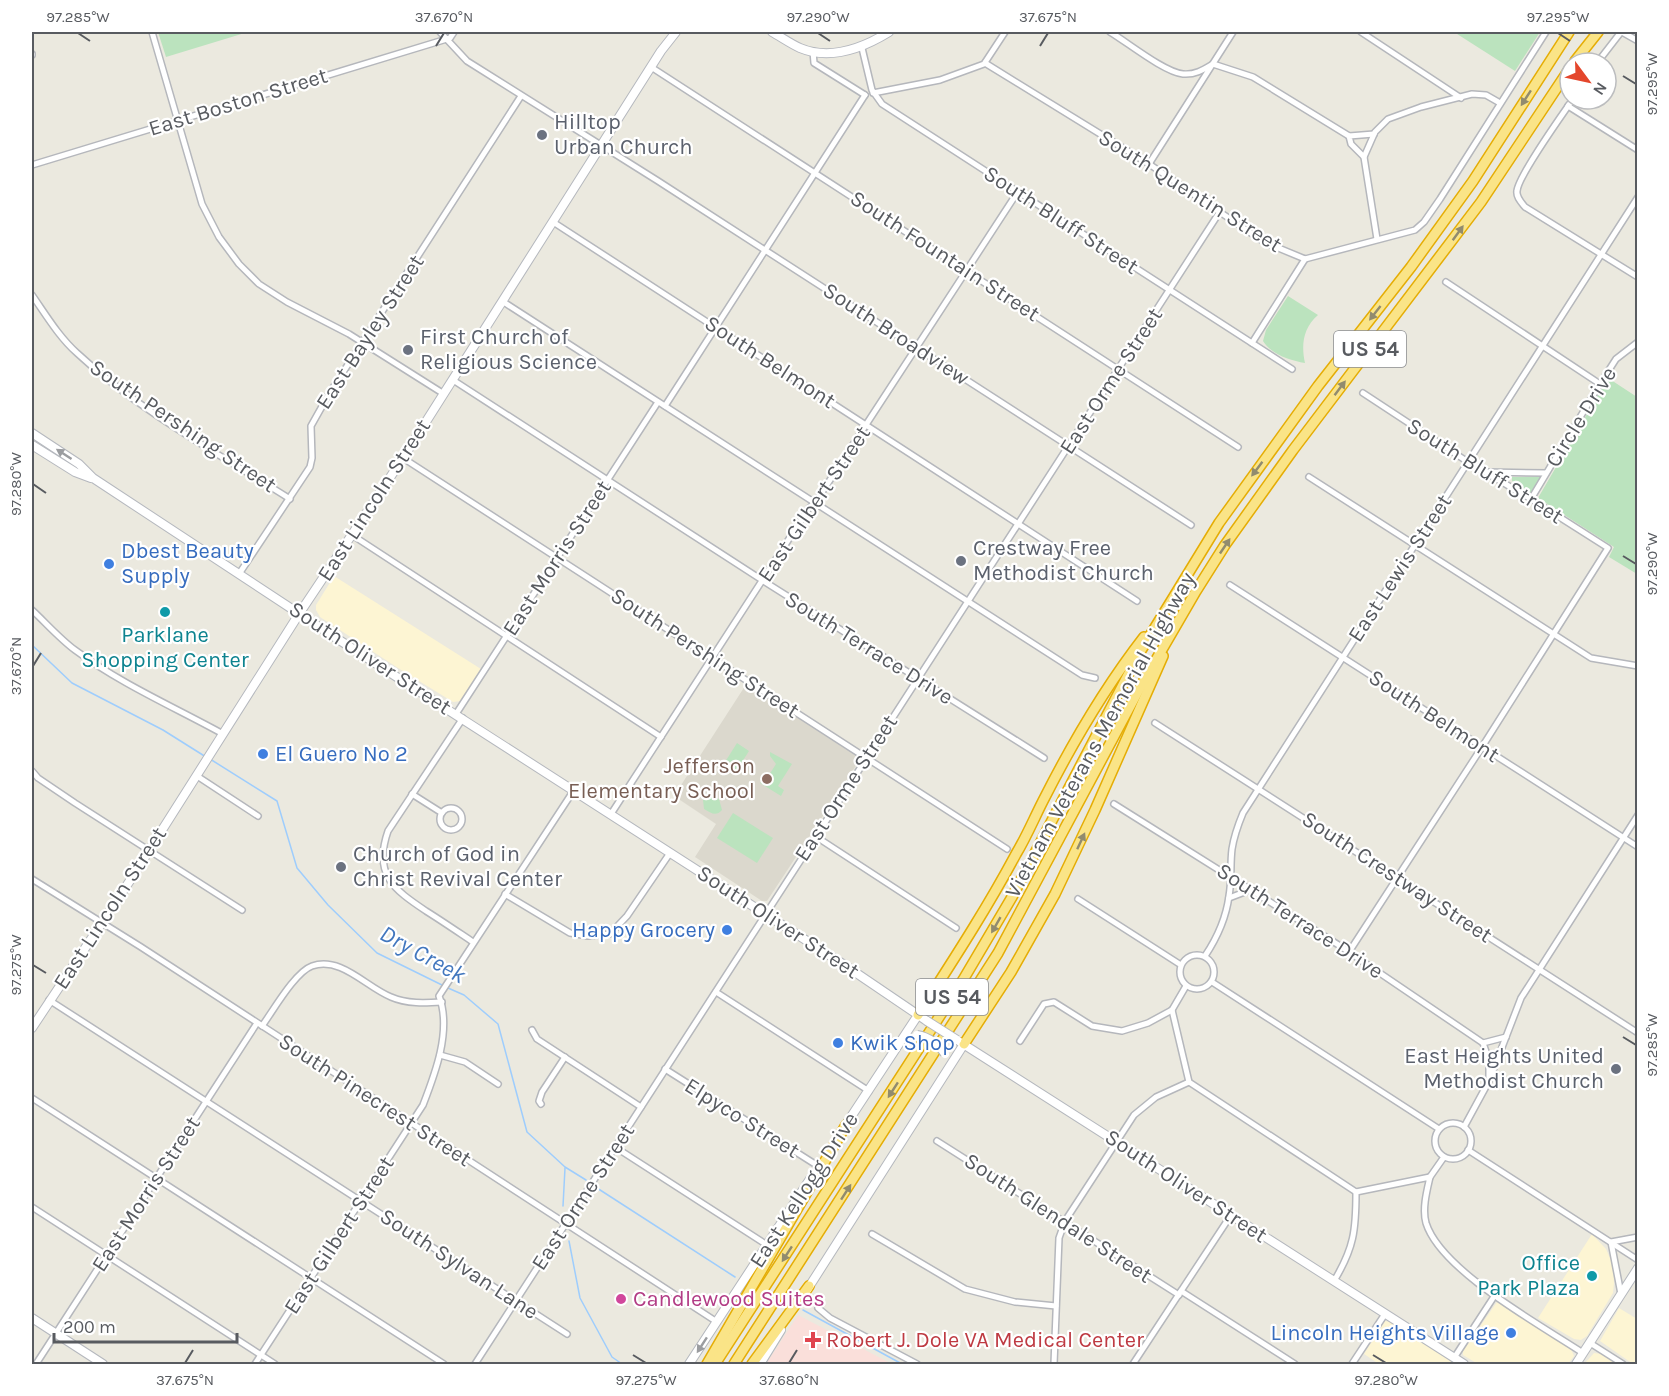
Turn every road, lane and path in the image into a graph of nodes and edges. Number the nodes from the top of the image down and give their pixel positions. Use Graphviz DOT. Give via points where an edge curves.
graph roads {
  1 [pos="152,32"];
  2 [pos="440,32"];
  3 [pos="454,32"];
  4 [pos="676,32"];
  5 [pos="772,32"];
  6 [pos="889,32"];
  7 [pos="1005,32"];
  8 [pos="1110,32"];
  9 [pos="1233,32"];
  10 [pos="1361,32"];
  11 [pos="1546,32"];
  12 [pos="1569,32"];
  13 [pos="1593,32"];
  14 [pos="1598,32"];
  15 [pos="1621,32"];
  16 [pos="445,39"];
  17 [pos="1638,41"];
  18 [pos="862,48"];
  19 [pos="813,51"];
  20 [pos="1581,51"];
  21 [pos="1583,51"];
  22 [pos="1606,51"];
  23 [pos="986,63"];
  24 [pos="1213,64"];
  25 [pos="651,67"];
  26 [pos="1558,86"];
  27 [pos="874,93"];
  28 [pos="866,95"];
  29 [pos="521,96"];
  30 [pos="1461,98"];
  31 [pos="1500,103"];
  32 [pos="1565,111"];
  33 [pos="1576,111"];
  34 [pos="177,122"];
  35 [pos="1374,134"];
  36 [pos="1349,136"];
  37 [pos="602,145"];
  38 [pos="1638,150"];
  39 [pos="1364,157"];
  40 [pos="1149,164"];
  41 [pos="32,165"];
  42 [pos="815,173"];
  43 [pos="1017,193"];
  44 [pos="1638,197"];
  45 [pos="1219,213"];
  46 [pos="553,222"];
  47 [pos="1377,239"];
  48 [pos="765,250"];
  49 [pos="1601,255"];
  50 [pos="1305,259"];
  51 [pos="967,271"];
  52 [pos="1638,277"];
  53 [pos="1446,282"];
  54 [pos="1170,290"];
  55 [pos="32,295"];
  56 [pos="502,301"];
  57 [pos="716,327"];
  58 [pos="362,342"];
  59 [pos="1638,342"];
  60 [pos="1252,343"];
  61 [pos="1542,346"];
  62 [pos="917,347"];
  63 [pos="1119,369"];
  64 [pos="1292,369"];
  65 [pos="453,380"];
  66 [pos="1600,384"];
  67 [pos="1364,393"];
  68 [pos="444,394"];
  69 [pos="658,402"];
  70 [pos="665,406"];
  71 [pos="867,425"];
  72 [pos="32,433"];
  73 [pos="32,445"];
  74 [pos="1070,446"];
  75 [pos="1238,447"];
  76 [pos="403,458"];
  77 [pos="1468,462"];
  78 [pos="1485,472"];
  79 [pos="1546,473"];
  80 [pos="1309,477"];
  81 [pos="93,478"];
  82 [pos="607,479"];
  83 [pos="290,499"];
  84 [pos="1531,499"];
  85 [pos="815,503"];
  86 [pos="1019,524"];
  87 [pos="1191,525"];
  88 [pos="352,535"];
  89 [pos="1414,545"];
  90 [pos="557,557"];
  91 [pos="239,574"];
  92 [pos="762,580"];
  93 [pos="1230,585"];
  94 [pos="1137,601"];
  95 [pos="968,602"];
  96 [pos="32,610"];
  97 [pos="300,614"];
  98 [pos="1162,614"];
  99 [pos="1172,631"];
  100 [pos="1554,634"];
  101 [pos="507,636"];
  102 [pos="1342,657"];
  103 [pos="713,658"];
  104 [pos="1637,664"];
  105 [pos="1095,678"];
  106 [pos="918,679"];
  107 [pos="459,716"];
  108 [pos="1155,723"];
  109 [pos="223,734"];
  110 [pos="661,737"];
  111 [pos="1482,747"];
  112 [pos="867,757"];
  113 [pos="1044,758"];
  114 [pos="32,771"];
  115 [pos="197,776"];
  116 [pos="1258,788"];
  117 [pos="574,790"];
  118 [pos="412,794"];
  119 [pos="1114,804"];
  120 [pos="442,813"];
  121 [pos="610,814"];
  122 [pos="1638,815"];
  123 [pos="258,816"];
  124 [pos="815,836"];
  125 [pos="1623,838"];
  126 [pos="1638,847"];
  127 [pos="1007,849"];
  128 [pos="149,851"];
  129 [pos="670,853"];
  130 [pos="1232,877"];
  131 [pos="1398,878"];
  132 [pos="32,879"];
  133 [pos="1250,890"];
  134 [pos="505,894"];
  135 [pos="1229,898"];
  136 [pos="1078,899"];
  137 [pos="242,910"];
  138 [pos="765,914"];
  139 [pos="101,924"];
  140 [pos="956,928"];
  141 [pos="473,942"];
  142 [pos="1349,952"];
  143 [pos="1205,956"];
  144 [pos="1181,964"];
  145 [pos="1539,969"];
  146 [pos="1212,982"];
  147 [pos="1186,986"];
  148 [pos="716,992"];
  149 [pos="49,1000"];
  150 [pos="442,1002"];
  151 [pos="1172,1010"];
  152 [pos="918,1015"];
  153 [pos="259,1025"];
  154 [pos="32,1028"];
  155 [pos="532,1030"];
  156 [pos="1638,1033"];
  157 [pos="1506,1037"];
  158 [pos="1020,1041"];
  159 [pos="901,1042"];
  160 [pos="961,1042"];
  161 [pos="1483,1043"];
  162 [pos="440,1055"];
  163 [pos="564,1057"];
  164 [pos="665,1070"];
  165 [pos="946,1073"];
  166 [pos="1489,1081"];
  167 [pos="1189,1082"];
  168 [pos="498,1084"];
  169 [pos="869,1091"];
  170 [pos="32,1098"];
  171 [pos="206,1101"];
  172 [pos="541,1104"];
  173 [pos="641,1107"];
  174 [pos="411,1123"];
  175 [pos="846,1125"];
  176 [pos="1464,1127"];
  177 [pos="1439,1128"];
  178 [pos="937,1141"];
  179 [pos="1116,1142"];
  180 [pos="615,1147"];
  181 [pos="1468,1150"];
  182 [pos="1444,1157"];
  183 [pos="818,1167"];
  184 [pos="1430,1177"];
  185 [pos="157,1179"];
  186 [pos="1356,1192"];
  187 [pos="361,1202"];
  188 [pos="32,1207"];
  189 [pos="1231,1215"];
  190 [pos="1065,1221"];
  191 [pos="566,1224"];
  192 [pos="872,1234"];
  193 [pos="1638,1237"];
  194 [pos="1611,1242"];
  195 [pos="767,1245"];
  196 [pos="107,1255"];
  197 [pos="1638,1260"];
  198 [pos="1638,1268"];
  199 [pos="310,1279"];
  200 [pos="1334,1281"];
  201 [pos="809,1286"];
  202 [pos="1180,1293"];
  203 [pos="1621,1294"];
  204 [pos="1495,1295"];
  205 [pos="516,1301"];
  206 [pos="1056,1306"];
  207 [pos="818,1308"];
  208 [pos="1385,1314"];
  209 [pos="32,1318"];
  210 [pos="717,1322"];
  211 [pos="56,1334"];
  212 [pos="567,1334"];
  213 [pos="1590,1343"];
  214 [pos="1583,1353"];
  215 [pos="261,1355"];
  216 [pos="1454,1358"];
  217 [pos="36,1365"];
  218 [pos="103,1365"];
  219 [pos="255,1365"];
  220 [pos="275,1365"];
  221 [pos="444,1365"];
  222 [pos="475,1365"];
  223 [pos="689,1365"];
  224 [pos="707,1365"];
  225 [pos="715,1365"];
  226 [pos="734,1365"];
  227 [pos="752,1365"];
  228 [pos="760,1365"];
  229 [pos="917,1365"];
  230 [pos="1054,1365"];
  231 [pos="1133,1365"];
  232 [pos="1294,1365"];
  233 [pos="1352,1365"];
  234 [pos="1464,1365"];
  235 [pos="1576,1365"];
  236 [pos="1623,1365"];
  1 -- 34 [label="street"];
  2 -- 16 [label="street, South Broadview"];
  3 -- 16 [label="street"];
  4 -- 25 [label="main road, East Lincoln Street"];
  5 -- 19 [label="main road" via="801,49"];
  6 -- 18 [label="main road"];
  7 -- 23 [label="street"];
  8 -- 24 [label="street" via="1164,67 1182,74 1199,72"];
  9 -- 24 [label="street"];
  10 -- 30 [label="street"];
  11 -- 31 [label="street"];
  12 -- 98 [label="highway, Vietnam Veterans Memorial Highway / US 54, one-way" via="1473,181 1249,479"];
  13 -- 20 [label="highway, Vietnam Veterans Memorial Highway / US 54"];
  14 -- 21 [label="highway"];
  15 -- 17 [label="street"];
  15 -- 22 [label="street"];
  16 -- 29 [label="street, South Broadview" via="467,61"];
  16 -- 34 [label="street, East Boston Street"];
  18 -- 19 [label="main road" via="829,54"];
  18 -- 27 [label="street"];
  19 -- 28 [label="street" via="814,63"];
  23 -- 27 [label="street" via="940,80"];
  23 -- 40 [label="street, South Quentin Street"];
  24 -- 36 [label="street" via="1253,77"];
  24 -- 40 [label="street"];
  25 -- 37 [label="main road, East Lincoln Street"];
  25 -- 42 [label="street, South Fountain Street"];
  99 -- 26 [label="highway, Vietnam Veterans Memorial Highway / US 54, one-way" via="1225,545 1481,202"];
  27 -- 28 [label="street"];
  27 -- 43 [label="street, South Bluff Street" via="882,104"];
  28 -- 42 [label="street"];
  29 -- 37 [label="street, South Broadview"];
  29 -- 58 [label="street, East Bayley Street"];
  30 -- 31 [label="street" via="1472,93"];
  30 -- 35 [label="street" via="1388,119"];
  31 -- 47 [label="street, South Quentin Street" via="1416,230"];
  32 -- 49 [label="street" via="1525,172 1517,188 1518,198 1525,207"];
  33 -- 38 [label="street"];
  34 -- 41 [label="street, East Boston Street"];
  34 -- 58 [label="street" via="202,204 239,264 259,284 287,302"];
  35 -- 36 [label="street"];
  35 -- 39 [label="street"];
  36 -- 39 [label="street" via="1351,144"];
  37 -- 46 [label="main road, East Lincoln Street"];
  37 -- 48 [label="street, South Broadview"];
  39 -- 47 [label="street"];
  40 -- 45 [label="street, South Quentin Street"];
  42 -- 48 [label="street"];
  42 -- 51 [label="street, South Fountain Street"];
  43 -- 51 [label="street, East Gilbert Street"];
  43 -- 54 [label="street, South Bluff Street"];
  44 -- 49 [label="street, East Lewis Street"];
  45 -- 50 [label="street, South Quentin Street" via="1264,242"];
  45 -- 54 [label="street, East Orme Street"];
  46 -- 56 [label="main road, East Lincoln Street"];
  46 -- 57 [label="street, South Belmont"];
  47 -- 50 [label="street, South Quentin Street"];
  48 -- 57 [label="street"];
  48 -- 62 [label="street, South Broadview"];
  49 -- 52 [label="street"];
  49 -- 61 [label="street, East Lewis Street"];
  50 -- 60 [label="street"];
  51 -- 62 [label="street, East Gilbert Street"];
  51 -- 63 [label="street, South Fountain Street"];
  53 -- 61 [label="street"];
  54 -- 60 [label="street, South Bluff Street"];
  54 -- 63 [label="street, East Orme Street"];
  55 -- 83 [label="street, South Pershing Street" via="75,351 108,380"];
  56 -- 65 [label="main road, East Lincoln Street"];
  56 -- 69 [label="street"];
  57 -- 70 [label="street"];
  57 -- 71 [label="street, South Belmont"];
  58 -- 68 [label="street"];
  58 -- 83 [label="street, East Bayley Street" via="311,426 310,468"];
  59 -- 66 [label="street, Circle Drive" via="1616,359"];
  60 -- 64 [label="street, South Bluff Street"];
  61 -- 66 [label="street"];
  61 -- 77 [label="street, East Lewis Street"];
  62 -- 71 [label="street, East Gilbert Street"];
  62 -- 74 [label="street, South Broadview"];
  63 -- 74 [label="street, East Orme Street"];
  63 -- 75 [label="street, South Fountain Street"];
  65 -- 68 [label="main road, East Lincoln Street"];
  65 -- 82 [label="street, South Terrace Drive"];
  66 -- 79 [label="street, Circle Drive"];
  67 -- 77 [label="street, South Bluff Street"];
  68 -- 76 [label="main road, East Lincoln Street"];
  69 -- 70 [label="street"];
  69 -- 82 [label="street, East Morris Street"];
  70 -- 85 [label="street"];
  71 -- 85 [label="street, East Gilbert Street"];
  71 -- 86 [label="street, South Belmont"];
  81 -- 72 [label="main road, South Oliver Street, one-way" via="80,464"];
  73 -- 81 [label="main road, South Oliver Street" via="75,472"];
  74 -- 86 [label="street, East Orme Street"];
  74 -- 87 [label="street, South Broadview"];
  76 -- 88 [label="main road, East Lincoln Street"];
  76 -- 90 [label="street, South Pershing Street"];
  77 -- 78 [label="street, South Bluff Street"];
  77 -- 89 [label="street, East Lewis Street"];
  78 -- 79 [label="street"];
  78 -- 84 [label="street, South Bluff Street"];
  79 -- 84 [label="street, Circle Drive"];
  80 -- 89 [label="street"];
  81 -- 91 [label="main road, South Oliver Street"];
  82 -- 90 [label="street, East Morris Street"];
  82 -- 92 [label="street, South Terrace Drive"];
  83 -- 91 [label="street, East Bayley Street"];
  84 -- 100 [label="street, South Bluff Street" via="1608,548"];
  85 -- 92 [label="street, East Gilbert Street"];
  85 -- 95 [label="street"];
  86 -- 94 [label="street, South Belmont"];
  86 -- 95 [label="street, East Orme Street"];
  88 -- 97 [label="main road, East Lincoln Street"];
  88 -- 101 [label="street"];
  89 -- 100 [label="street"];
  89 -- 102 [label="street, East Lewis Street"];
  90 -- 101 [label="street, East Morris Street"];
  90 -- 103 [label="street, South Pershing Street"];
  91 -- 97 [label="main road, South Oliver Street"];
  92 -- 103 [label="street, East Gilbert Street"];
  92 -- 106 [label="street, South Terrace Drive"];
  93 -- 102 [label="street, South Belmont"];
  95 -- 105 [label="street" via="1082,675"];
  95 -- 106 [label="street, East Orme Street"];
  96 -- 109 [label="street" via="73,649 99,666"];
  97 -- 107 [label="main road, South Oliver Street"];
  97 -- 109 [label="main road, East Lincoln Street"];
  98 -- 152 [label="highway" via="1108,688 987,908"];
  98 -- 225 [label="highway, Vietnam Veterans Memorial Highway / US 54, one-way" via="969,972"];
  160 -- 99 [label="highway, one-way" via="1023,952 1066,872 1154,680"];
  226 -- 99 [label="highway, Vietnam Veterans Memorial Highway / US 54, one-way" via="998,953"];
  100 -- 104 [label="street" via="1591,658"];
  100 -- 111 [label="street"];
  101 -- 107 [label="street, East Morris Street"];
  101 -- 110 [label="street"];
  102 -- 111 [label="street, South Belmont"];
  102 -- 116 [label="street, East Lewis Street"];
  103 -- 110 [label="street, East Gilbert Street"];
  103 -- 112 [label="street, South Pershing Street"];
  106 -- 112 [label="street, East Orme Street"];
  106 -- 113 [label="street, South Terrace Drive"];
  107 -- 117 [label="main road, South Oliver Street"];
  107 -- 118 [label="street, East Morris Street"];
  108 -- 116 [label="street, South Crestway Street"];
  109 -- 115 [label="main road, East Lincoln Street"];
  110 -- 121 [label="street, East Gilbert Street"];
  111 -- 125 [label="street, South Belmont"];
  111 -- 131 [label="street"];
  112 -- 124 [label="street, East Orme Street"];
  112 -- 127 [label="street, South Pershing Street"];
  114 -- 128 [label="street"];
  115 -- 123 [label="street"];
  115 -- 128 [label="main road, East Lincoln Street"];
  116 -- 130 [label="street, East Lewis Street" via="1235,832"];
  116 -- 131 [label="street, South Crestway Street"];
  117 -- 121 [label="main road, South Oliver Street"];
  117 -- 134 [label="street, East Gilbert Street"];
  118 -- 120 [label="street"];
  118 -- 141 [label="street, East Morris Street" via="384,842 383,861 388,878 404,896"];
  119 -- 130 [label="street, South Terrace Drive"];
  120 -- 120 [label="street" via="440,821 446,828 452,830 460,825 462,816 456,808 449,807"];
  121 -- 129 [label="main road, South Oliver Street"];
  122 -- 125 [label="street"];
  124 -- 138 [label="street, East Orme Street"];
  124 -- 140 [label="street"];
  125 -- 126 [label="street, South Belmont"];
  125 -- 145 [label="street"];
  128 -- 137 [label="street"];
  128 -- 139 [label="main road, East Lincoln Street"];
  129 -- 134 [label="street" via="610,934 570,933"];
  129 -- 138 [label="main road, South Oliver Street"];
  130 -- 133 [label="street, South Terrace Drive"];
  130 -- 135 [label="street, East Lewis Street"];
  131 -- 142 [label="street"];
  131 -- 145 [label="street, South Crestway Street"];
  132 -- 139 [label="street, South Pinecrest Street"];
  133 -- 135 [label="street"];
  133 -- 142 [label="street, South Terrace Drive"];
  134 -- 141 [label="street, East Gilbert Street"];
  135 -- 143 [label="street, East Lewis Street" via="1221,929"];
  136 -- 144 [label="street"];
  138 -- 148 [label="street, East Orme Street"];
  138 -- 152 [label="main road, South Oliver Street"];
  139 -- 149 [label="main road, East Lincoln Street"];
  139 -- 153 [label="street, South Pinecrest Street"];
  141 -- 150 [label="street, East Gilbert Street" via="439,996"];
  142 -- 161 [label="street, South Terrace Drive"];
  143 -- 144 [label="street" via="1193,955"];
  143 -- 146 [label="street" via="1213,966"];
  144 -- 147 [label="street" via="1180,976"];
  145 -- 156 [label="street, South Crestway Street"];
  145 -- 157 [label="street" via="1521,998"];
  146 -- 147 [label="street" via="1197,989"];
  146 -- 177 [label="street"];
  147 -- 151 [label="street"];
  148 -- 164 [label="street, East Orme Street"];
  148 -- 169 [label="street"];
  149 -- 154 [label="main road, East Lincoln Street"];
  149 -- 171 [label="street, South Sylvan Lane"];
  150 -- 153 [label="street, East Morris Street" via="416,1003 392,998 337,965 311,966 293,981"];
  150 -- 162 [label="street, East Gilbert Street"];
  151 -- 158 [label="street" via="1148,1023 1108,1030 1092,1026 1049,1002"];
  151 -- 167 [label="street"];
  152 -- 159 [label="main road, East Kellogg Drive"];
  152 -- 160 [label="main road, South Oliver Street, bridge"];
  153 -- 171 [label="street, East Morris Street"];
  153 -- 174 [label="street, South Pinecrest Street"];
  155 -- 163 [label="street" via="537,1039"];
  157 -- 161 [label="street"];
  157 -- 166 [label="street"];
  159 -- 165 [label="main road, bridge" via="917,1035 928,1038 945,1054"];
  159 -- 169 [label="main road, East Kellogg Drive"];
  160 -- 165 [label="main road"];
  160 -- 179 [label="main road, South Oliver Street"];
  161 -- 166 [label="street" via="1489,1060"];
  162 -- 168 [label="street" via="465,1062"];
  162 -- 174 [label="street, East Gilbert Street" via="423,1105"];
  163 -- 172 [label="street" via="542,1092"];
  163 -- 173 [label="street"];
  164 -- 173 [label="street, East Orme Street"];
  164 -- 183 [label="street, Elpyco Street"];
  165 -- 201 [label="main road"];
  166 -- 176 [label="street"];
  167 -- 179 [label="street" via="1143,1106"];
  167 -- 186 [label="street"];
  169 -- 175 [label="main road, East Kellogg Drive"];
  170 -- 185 [label="street"];
  171 -- 185 [label="street, East Morris Street"];
  171 -- 187 [label="street, South Sylvan Lane"];
  173 -- 180 [label="street, East Orme Street"];
  174 -- 187 [label="street, East Gilbert Street"];
  174 -- 191 [label="street, South Pinecrest Street"];
  175 -- 183 [label="main road, East Kellogg Drive"];
  175 -- 224 [label="highway"];
  176 -- 177 [label="street" via="1452,1123"];
  176 -- 181 [label="street" via="1471,1139"];
  177 -- 182 [label="street" via="1435,1144"];
  178 -- 190 [label="street, South Glendale Street"];
  179 -- 189 [label="main road, South Oliver Street"];
  179 -- 190 [label="street"];
  180 -- 191 [label="street, East Orme Street"];
  180 -- 195 [label="street"];
  181 -- 182 [label="street" via="1456,1159"];
  181 -- 194 [label="street"];
  182 -- 184 [label="street"];
  183 -- 195 [label="main road, East Kellogg Drive"];
  184 -- 186 [label="street"];
  184 -- 204 [label="street" via="1426,1222 1440,1250"];
  185 -- 196 [label="street, East Morris Street"];
  185 -- 199 [label="street"];
  186 -- 200 [label="street" via="1353,1240 1348,1258"];
  187 -- 199 [label="street, East Gilbert Street"];
  187 -- 205 [label="street, South Sylvan Lane"];
  188 -- 196 [label="street"];
  189 -- 200 [label="main road, South Oliver Street"];
  189 -- 202 [label="street"];
  190 -- 202 [label="street, South Glendale Street"];
  190 -- 206 [label="street" via="1059,1238"];
  191 -- 205 [label="street, East Orme Street"];
  191 -- 210 [label="street, South Pinecrest Street"];
  192 -- 206 [label="street" via="965,1289 1016,1302"];
  193 -- 194 [label="street"];
  194 -- 197 [label="street"];
  194 -- 203 [label="street"];
  195 -- 210 [label="main road, East Kellogg Drive"];
  196 -- 211 [label="street, East Morris Street"];
  196 -- 215 [label="street"];
  198 -- 203 [label="main road"];
  199 -- 215 [label="street, East Gilbert Street"];
  199 -- 221 [label="street"];
  200 -- 208 [label="main road, South Oliver Street"];
  201 -- 227 [label="highway"];
  201 -- 228 [label="main road"];
  202 -- 231 [label="street"];
  202 -- 232 [label="street, South Glendale Street"];
  203 -- 213 [label="main road"];
  204 -- 214 [label="street"];
  204 -- 216 [label="street"];
  205 -- 212 [label="street, South Sylvan Lane"];
  205 -- 222 [label="street, East Orme Street"];
  206 -- 230 [label="street"];
  207 -- 229 [label="street"];
  208 -- 216 [label="main road, South Oliver Street"];
  208 -- 233 [label="street"];
  209 -- 211 [label="main road"];
  210 -- 223 [label="main road, East Kellogg Drive, one-way"];
  211 -- 217 [label="street, East Morris Street"];
  211 -- 218 [label="main road"];
  213 -- 214 [label="main road"];
  213 -- 236 [label="street"];
  214 -- 235 [label="main road"];
  215 -- 219 [label="street, East Gilbert Street"];
  215 -- 220 [label="street"];
  216 -- 234 [label="main road, South Oliver Street"];
}
